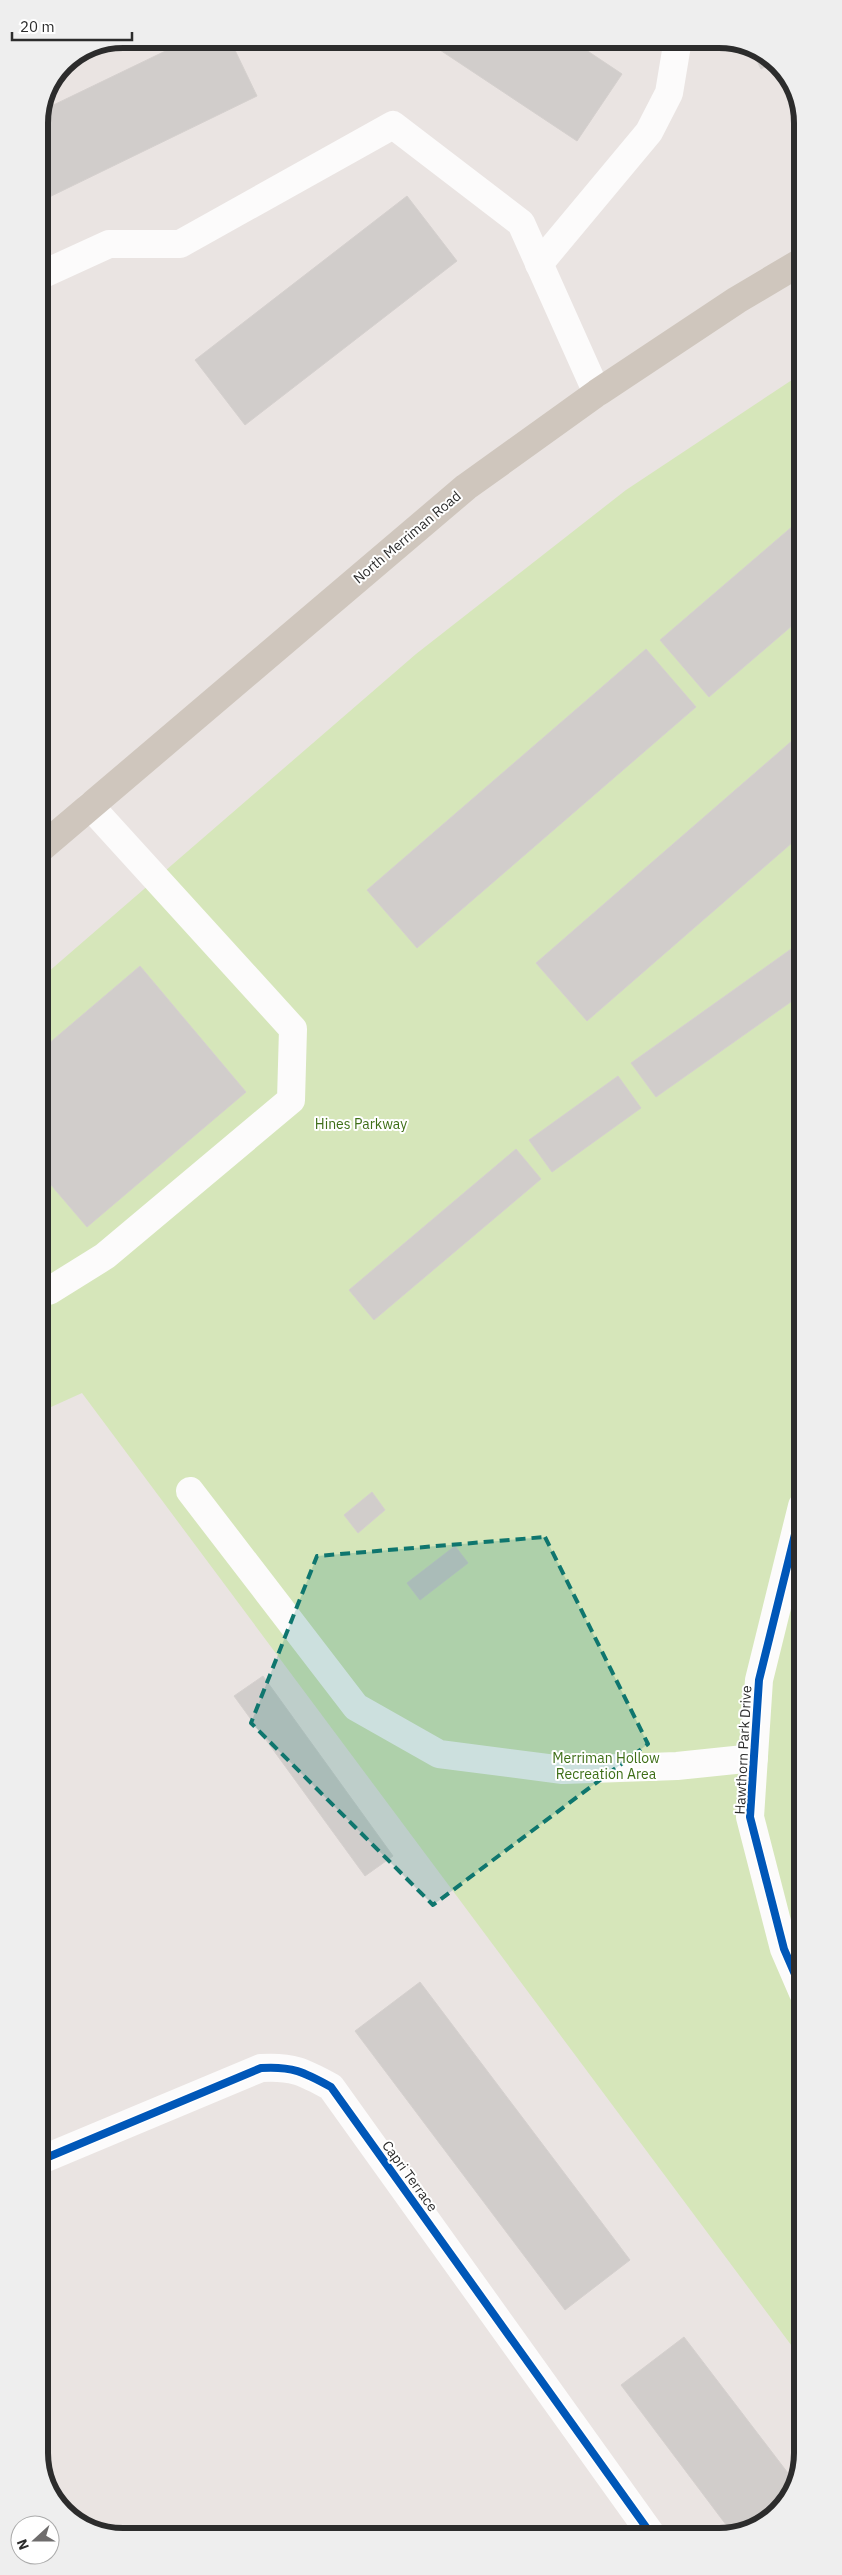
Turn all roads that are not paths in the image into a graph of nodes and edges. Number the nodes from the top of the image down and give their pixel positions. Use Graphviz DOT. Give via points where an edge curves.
graph roads {
  1 [pos="677,48"];
  2 [pos="539,264"];
  3 [pos="794,266"];
  4 [pos="48,272"];
  5 [pos="597,393"];
  6 [pos="90,806"];
  7 [pos="48,842"];
  8 [pos="48,1290"];
  9 [pos="190,1491"];
  10 [pos="794,1538"];
  11 [pos="754,1758"];
  12 [pos="794,1972"];
  13 [pos="48,2157"];
  14 [pos="647,2528"];
  1 -- 2 [label="street" via="669,94 649,132"];
  2 -- 4 [label="street" via="521,223 393,125 180,244 109,244"];
  2 -- 5 [label="street"];
  3 -- 5 [label="main road, North Merriman Road"];
  5 -- 6 [label="main road, North Merriman Road" via="466,487"];
  6 -- 7 [label="main road, North Merriman Road"];
  6 -- 8 [label="street" via="293,1030 291,1100 105,1256"];
  9 -- 11 [label="street" via="356,1707 439,1754 563,1770 677,1766"];
  10 -- 11 [label="street, Hawthorn Park Drive" via="759,1680"];
  11 -- 12 [label="street, Hawthorn Park Drive" via="750,1817 784,1949"];
  13 -- 14 [label="street, Capri Terrace" via="261,2068 284,2067 302,2071 331,2087"];
}
